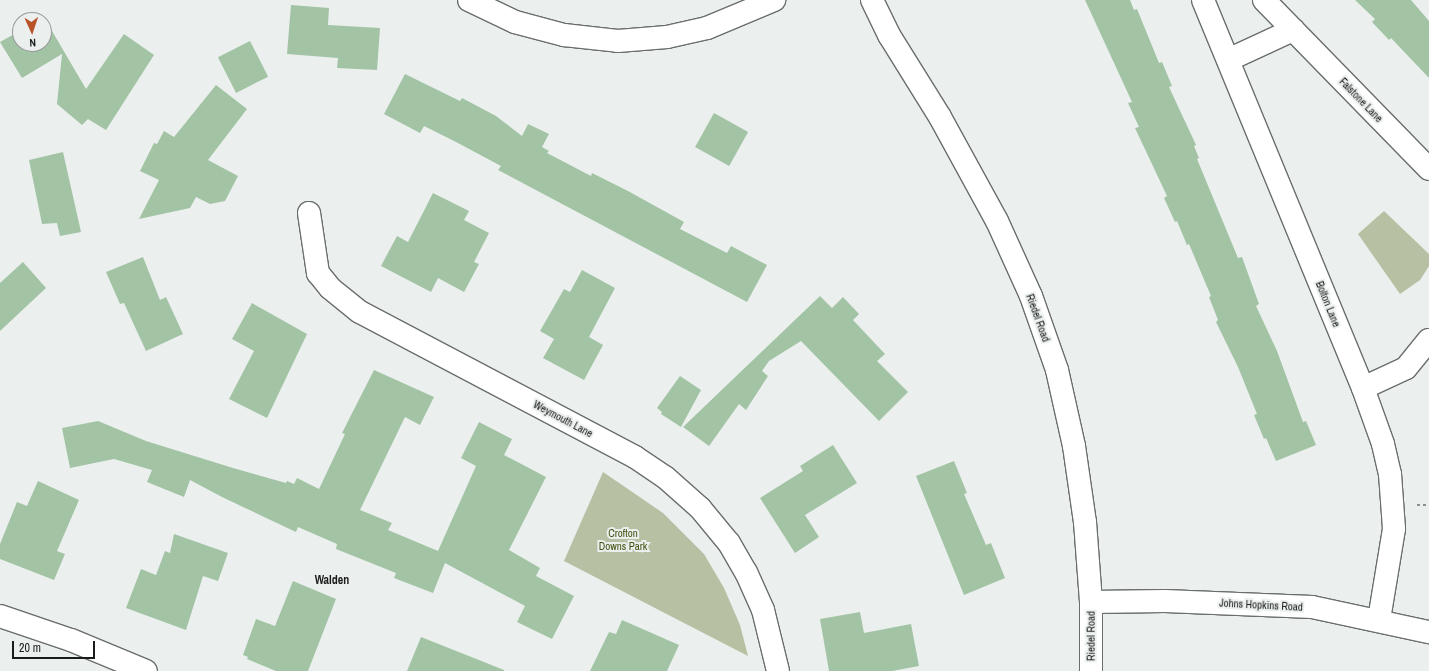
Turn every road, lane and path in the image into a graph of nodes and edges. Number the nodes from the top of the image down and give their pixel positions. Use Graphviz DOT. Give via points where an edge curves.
graph roads {
  1 [pos="469,0"];
  2 [pos="774,0"];
  3 [pos="872,0"];
  4 [pos="1203,0"];
  5 [pos="1264,0"];
  6 [pos="1293,30"];
  7 [pos="1228,60"];
  8 [pos="1429,169"];
  9 [pos="309,213"];
  10 [pos="1429,340"];
  11 [pos="1363,388"];
  12 [pos="1091,602"];
  13 [pos="0,616"];
  14 [pos="1379,620"];
  15 [pos="1429,632"];
  16 [pos="146,671"];
  17 [pos="778,671"];
  18 [pos="1091,671"];
  1 -- 2 [label="street" via="515,22 564,35 618,41 667,37 707,28"];
  3 -- 12 [label="street, Riedel Road" via="889,35 940,117 997,221 1031,296 1056,370 1074,446 1085,522"];
  4 -- 7 [label="street, Bolton Lane"];
  5 -- 6 [label="street, Falstone Lane"];
  6 -- 7 [label="street"];
  6 -- 8 [label="street, Falstone Lane"];
  7 -- 11 [label="street, Bolton Lane"];
  9 -- 17 [label="street, Weymouth Lane" via="318,273 330,288 360,312 635,457 666,477 700,508 729,543 746,572 763,610"];
  10 -- 11 [label="street" via="1406,368"];
  11 -- 14 [label="street, Bolton Lane" via="1383,444 1395,507 1394,529"];
  12 -- 14 [label="street, Johns Hopkins Road" via="1165,601 1312,607"];
  12 -- 18 [label="street, Riedel Road"];
  13 -- 16 [label="street" via="71,640"];
  14 -- 15 [label="street, Johns Hopkins Road"];
}
